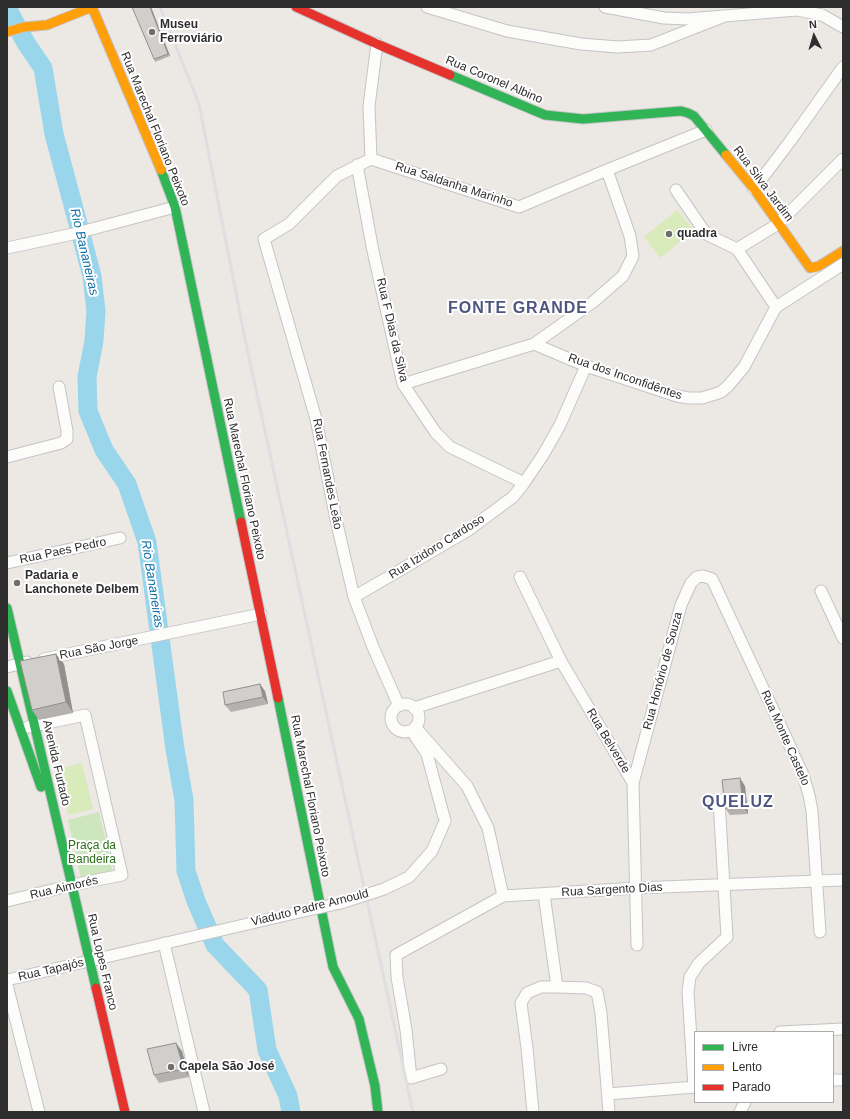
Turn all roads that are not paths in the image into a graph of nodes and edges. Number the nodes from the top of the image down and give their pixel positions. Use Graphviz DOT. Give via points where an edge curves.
graph roads {
  1 [pos="92,7"];
  2 [pos="296,7"];
  3 [pos="427,7"];
  4 [pos="605,7"];
  5 [pos="796,8"];
  6 [pos="726,16"];
  7 [pos="843,27"];
  8 [pos="7,32"];
  9 [pos="377,44"];
  10 [pos="843,67"];
  11 [pos="694,116"];
  12 [pos="706,130"];
  13 [pos="371,158"];
  14 [pos="843,159"];
  15 [pos="357,166"];
  16 [pos="606,170"];
  17 [pos="754,189"];
  18 [pos="676,190"];
  19 [pos="175,207"];
  20 [pos="778,224"];
  21 [pos="7,248"];
  22 [pos="737,249"];
  23 [pos="843,251"];
  24 [pos="842,268"];
  25 [pos="776,307"];
  26 [pos="534,344"];
  27 [pos="586,366"];
  28 [pos="403,384"];
  29 [pos="59,387"];
  30 [pos="7,456"];
  31 [pos="524,483"];
  32 [pos="120,538"];
  33 [pos="7,563"];
  34 [pos="520,577"];
  35 [pos="712,579"];
  36 [pos="821,591"];
  37 [pos="354,597"];
  38 [pos="7,608"];
  39 [pos="260,614"];
  40 [pos="843,638"];
  41 [pos="561,661"];
  42 [pos="21,663"];
  43 [pos="7,667"];
  44 [pos="7,691"];
  45 [pos="399,706"];
  46 [pos="414,708"];
  47 [pos="35,725"];
  48 [pos="20,729"];
  49 [pos="413,729"];
  50 [pos="633,782"];
  51 [pos="719,800"];
  52 [pos="56,816"];
  53 [pos="843,880"];
  54 [pos="817,881"];
  55 [pos="724,884"];
  56 [pos="72,885"];
  57 [pos="636,888"];
  58 [pos="544,894"];
  59 [pos="503,896"];
  60 [pos="7,901"];
  61 [pos="820,932"];
  62 [pos="164,943"];
  63 [pos="637,945"];
  64 [pos="89,961"];
  65 [pos="7,980"];
  66 [pos="7,985"];
  67 [pos="558,987"];
  68 [pos="843,1029"];
  69 [pos="801,1031"];
  70 [pos="693,1036"];
  71 [pos="694,1062"];
  72 [pos="441,1069"];
  73 [pos="694,1087"];
  74 [pos="608,1094"];
  75 [pos="39,1112"];
  76 [pos="125,1112"];
  77 [pos="204,1112"];
  78 [pos="378,1112"];
  79 [pos="533,1112"];
  80 [pos="609,1112"];
  1 -- 8 [label="street" via="47,25"];
  1 -- 19 [label="street, Rua Marechal Floriano Peixoto"];
  2 -- 9 [label="street, Rua Coronel Albino"];
  3 -- 6 [label="street" via="507,31 581,44 618,47 650,45"];
  4 -- 6 [label="street" via="664,18"];
  5 -- 6 [label="street"];
  5 -- 7 [label="street" via="822,16"];
  9 -- 11 [label="street, Rua Coronel Albino" via="545,115 583,119 681,111"];
  9 -- 13 [label="street" via="369,106"];
  10 -- 17 [label="street"];
  11 -- 12 [label="street, Rua Silva Jardim"];
  12 -- 16 [label="street, Rua Saldanha Marinho"];
  12 -- 17 [label="street, Rua Silva Jardim"];
  13 -- 15 [label="street"];
  13 -- 16 [label="street, Rua Saldanha Marinho" via="519,207"];
  14 -- 20 [label="street"];
  15 -- 28 [label="street, Rua F Dias da Silva"];
  15 -- 37 [label="street, Rua Fernandes Leão" via="337,176 289,224 264,239 316,419"];
  16 -- 26 [label="street" via="630,236 633,256 623,276 593,302"];
  17 -- 20 [label="street, Rua Silva Jardim"];
  18 -- 22 [label="street" via="708,235"];
  19 -- 21 [label="street" via="73,234"];
  19 -- 39 [label="street, Rua Marechal Floriano Peixoto"];
  20 -- 22 [label="street"];
  20 -- 23 [label="street, Rua Silva Jardim" via="810,268 819,266"];
  22 -- 25 [label="street"];
  24 -- 25 [label="street, Rua dos Inconfidêntes"];
  25 -- 27 [label="street, Rua dos Inconfidêntes" via="744,367 728,386 712,395 702,398 677,396"];
  26 -- 27 [label="street, Rua dos Inconfidêntes"];
  26 -- 28 [label="street"];
  27 -- 31 [label="street, Rua Izidoro Cardoso" via="560,425"];
  28 -- 31 [label="street, Rua F Dias da Silva" via="436,433 450,447"];
  29 -- 30 [label="street" via="67,439 61,443"];
  31 -- 37 [label="street, Rua Izidoro Cardoso" via="513,497 467,531"];
  32 -- 33 [label="street, Rua Paes Pedro"];
  34 -- 41 [label="street, Rua Belverde"];
  35 -- 50 [label="street, Rua Honório de Souza" via="697,577 691,583 681,605"];
  35 -- 54 [label="street, Rua Monte Castelo" via="803,775 812,811"];
  36 -- 40 [label="street"];
  37 -- 45 [label="street, Rua Fernandes Leão"];
  38 -- 42 [label="street, Avenida Furtado"];
  39 -- 42 [label="street, Rua São Jorge"];
  39 -- 78 [label="street, Rua Marechal Floriano Peixoto" via="333,967 359,1020 375,1086"];
  41 -- 46 [label="street"];
  41 -- 50 [label="street, Rua Belverde"];
  42 -- 43 [label="street, Rua São Jorge"];
  42 -- 47 [label="street, Avenida Furtado"];
  44 -- 48 [label="street, Avenida Furtado"];
  45 -- 46 [label="street" via="409,705"];
  45 -- 49 [label="street" via="392,714 392,724 400,731"];
  46 -- 49 [label="street" via="418,722"];
  47 -- 48 [label="street"];
  47 -- 52 [label="street, Avenida Furtado"];
  47 -- 56 [label="street, Rua Aimorés" via="85,715 122,875"];
  48 -- 52 [label="street, Avenida Furtado" via="37,778"];
  49 -- 59 [label="street" via="467,786 488,828"];
  49 -- 62 [label="street, Viaduto Padre Arnould, bridge" via="427,754 445,821 432,851 409,877 384,889 341,903"];
  50 -- 57 [label="street, Rua Belverde"];
  51 -- 55 [label="street"];
  52 -- 56 [label="street, Rua Lopes Franco"];
  53 -- 54 [label="street, Rua Sargento Dias"];
  54 -- 55 [label="street, Rua Sargento Dias"];
  54 -- 61 [label="street, Rua Monte Castelo"];
  55 -- 57 [label="street, Rua Sargento Dias"];
  55 -- 70 [label="street" via="727,937 699,963 690,977 688,992"];
  56 -- 60 [label="street, Rua Aimorés"];
  56 -- 64 [label="street, Rua Lopes Franco"];
  57 -- 58 [label="street, Rua Sargento Dias"];
  57 -- 63 [label="street, Rua Belverde"];
  58 -- 59 [label="street, Rua Sargento Dias"];
  58 -- 67 [label="street"];
  59 -- 72 [label="street, Rua Sargento Dias" via="396,955 396,977 406,1030 411,1078"];
  62 -- 64 [label="street, Rua Tapajós"];
  62 -- 77 [label="street"];
  64 -- 65 [label="street, Rua Tapajós"];
  64 -- 76 [label="street, Rua Lopes Franco"];
  66 -- 75 [label="street"];
  67 -- 74 [label="street" via="586,988 597,992"];
  67 -- 79 [label="street" via="541,987 527,993 520,1003"];
  68 -- 69 [label="street"];
  70 -- 71 [label="street"];
  73 -- 74 [label="street"];
  74 -- 80 [label="street"];
}
